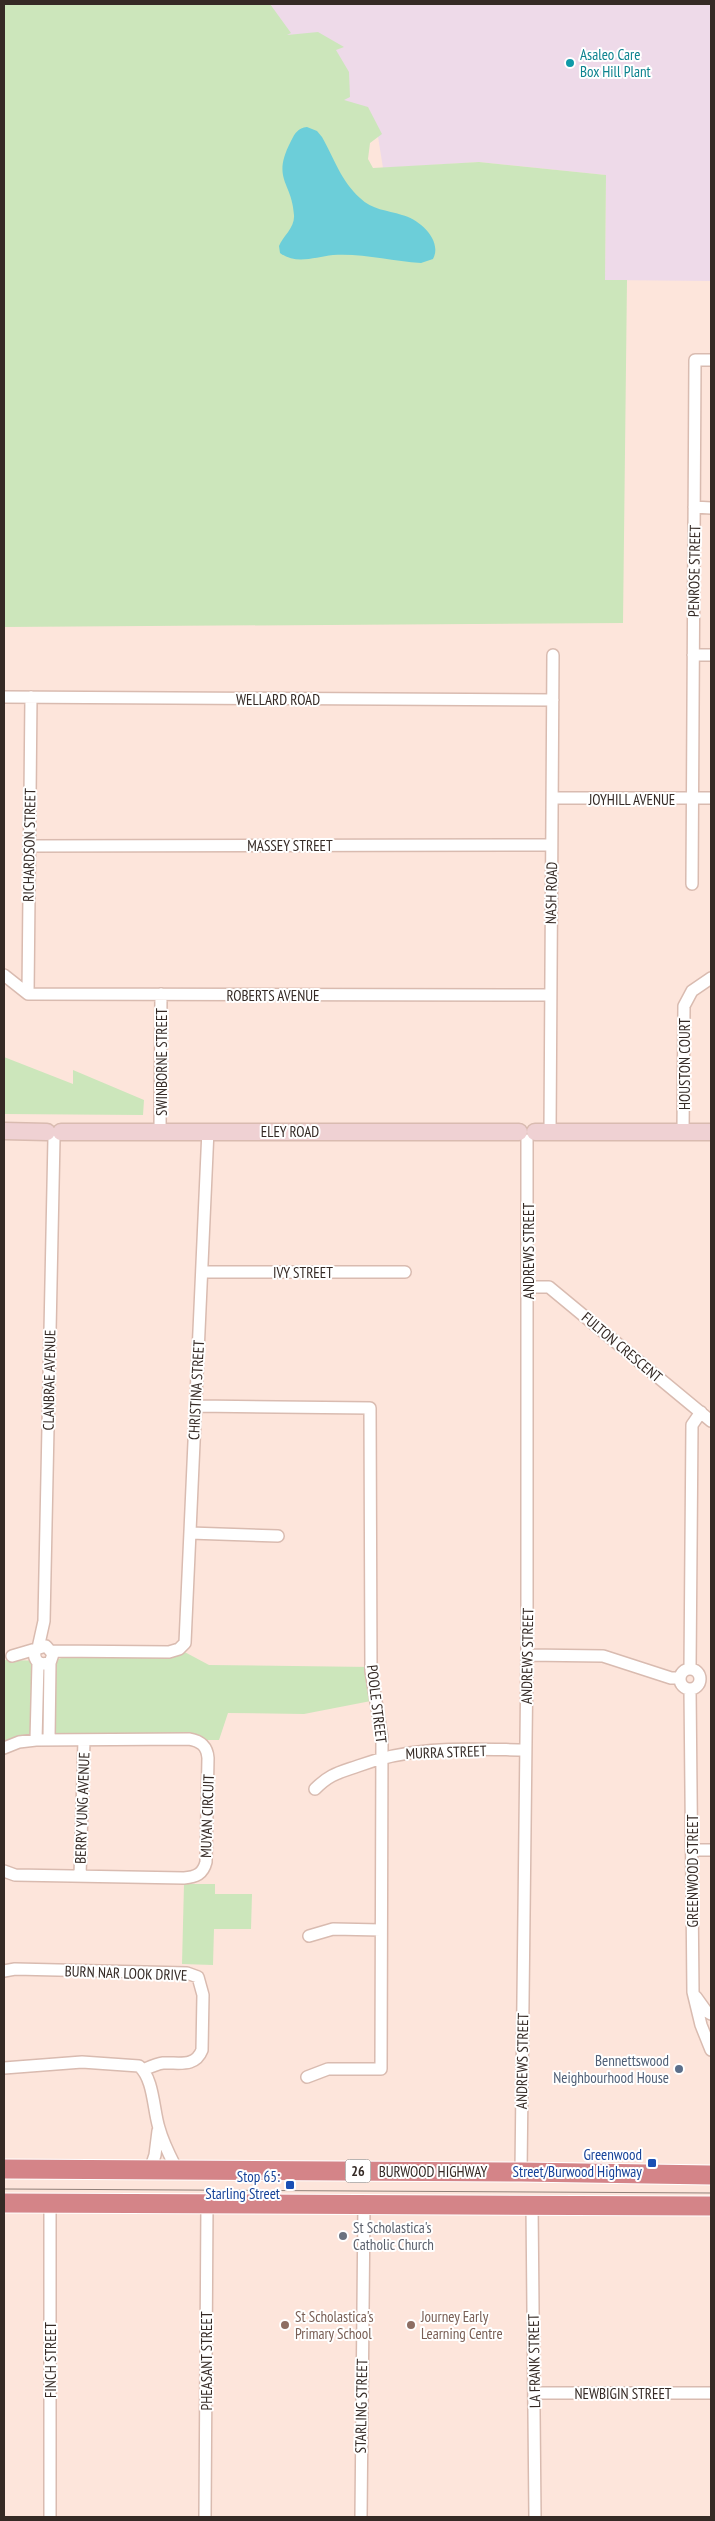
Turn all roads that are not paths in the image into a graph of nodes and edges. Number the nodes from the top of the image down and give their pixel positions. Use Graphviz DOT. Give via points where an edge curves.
graph roads {
  1 [pos="711,360"];
  2 [pos="694,508"];
  3 [pos="711,508"];
  4 [pos="553,655"];
  5 [pos="693,655"];
  6 [pos="711,655"];
  7 [pos="4,697"];
  8 [pos="31,697"];
  9 [pos="553,700"];
  10 [pos="552,798"];
  11 [pos="711,798"];
  12 [pos="691,799"];
  13 [pos="551,845"];
  14 [pos="29,846"];
  15 [pos="692,884"];
  16 [pos="4,975"];
  17 [pos="711,978"];
  18 [pos="28,994"];
  19 [pos="161,994"];
  20 [pos="549,995"];
  21 [pos="4,1130"];
  22 [pos="160,1130"];
  23 [pos="208,1130"];
  24 [pos="683,1132"];
  25 [pos="711,1132"];
  26 [pos="54,1134"];
  27 [pos="533,1134"];
  28 [pos="202,1272"];
  29 [pos="405,1272"];
  30 [pos="528,1287"];
  31 [pos="196,1406"];
  32 [pos="701,1412"];
  33 [pos="711,1421"];
  34 [pos="190,1533"];
  35 [pos="278,1536"];
  36 [pos="527,1655"];
  37 [pos="8,1656"];
  38 [pos="44,1656"];
  39 [pos="690,1669"];
  40 [pos="680,1678"];
  41 [pos="706,1679"];
  42 [pos="690,1689"];
  43 [pos="49,1739"];
  44 [pos="36,1740"];
  45 [pos="84,1740"];
  46 [pos="4,1748"];
  47 [pos="526,1750"];
  48 [pos="382,1757"];
  49 [pos="315,1789"];
  50 [pos="692,1850"];
  51 [pos="711,1850"];
  52 [pos="4,1872"];
  53 [pos="80,1876"];
  54 [pos="380,1930"];
  55 [pos="309,1936"];
  56 [pos="4,1971"];
  57 [pos="693,1992"];
  58 [pos="711,2014"];
  59 [pos="711,2050"];
  60 [pos="4,2068"];
  61 [pos="143,2070"];
  62 [pos="307,2077"];
  63 [pos="158,2127"];
  64 [pos="4,2169"];
  65 [pos="150,2170"];
  66 [pos="177,2170"];
  67 [pos="521,2172"];
  68 [pos="711,2175"];
  69 [pos="4,2203"];
  70 [pos="50,2203"];
  71 [pos="207,2204"];
  72 [pos="364,2205"];
  73 [pos="532,2205"];
  74 [pos="711,2206"];
  75 [pos="535,2393"];
  76 [pos="711,2393"];
  77 [pos="50,2517"];
  78 [pos="205,2517"];
  79 [pos="361,2517"];
  80 [pos="535,2517"];
  1 -- 2 [label="street, PENROSE STREET" via="695,360"];
  2 -- 3 [label="street"];
  2 -- 5 [label="street, PENROSE STREET"];
  4 -- 9 [label="street, NASH ROAD"];
  5 -- 6 [label="street"];
  5 -- 12 [label="street, PENROSE STREET"];
  7 -- 8 [label="street, WELLARD ROAD"];
  8 -- 9 [label="street, WELLARD ROAD"];
  8 -- 14 [label="street, RICHARDSON STREET"];
  9 -- 10 [label="street, NASH ROAD"];
  10 -- 12 [label="street, JOYHILL AVENUE"];
  10 -- 13 [label="street, NASH ROAD"];
  11 -- 12 [label="street, JOYHILL AVENUE"];
  12 -- 15 [label="street, PENROSE STREET"];
  13 -- 14 [label="street, MASSEY STREET"];
  13 -- 20 [label="street, NASH ROAD"];
  14 -- 18 [label="street, RICHARDSON STREET"];
  16 -- 18 [label="street"];
  17 -- 24 [label="street, HOUSTON COURT" via="692,991 684,1006"];
  18 -- 19 [label="street, ROBERTS AVENUE"];
  19 -- 20 [label="street, ROBERTS AVENUE"];
  19 -- 22 [label="street, SWINBORNE STREET"];
  20 -- 27 [label="street, NASH ROAD"];
  21 -- 26 [label="main road, ELEY ROAD"];
  22 -- 23 [label="main road, ELEY ROAD"];
  22 -- 26 [label="main road, ELEY ROAD"];
  23 -- 27 [label="main road, ELEY ROAD"];
  23 -- 28 [label="street, CHRISTINA STREET"];
  24 -- 25 [label="main road, ELEY ROAD"];
  24 -- 27 [label="main road, ELEY ROAD"];
  26 -- 38 [label="street, CLANBRAE AVENUE"];
  27 -- 30 [label="street, ANDREWS STREET"];
  28 -- 29 [label="street, IVY STREET"];
  28 -- 31 [label="street, CHRISTINA STREET"];
  30 -- 32 [label="street, FULTON CRESCENT" via="549,1286"];
  30 -- 36 [label="street, ANDREWS STREET"];
  31 -- 34 [label="street, CHRISTINA STREET"];
  31 -- 48 [label="street, POOLE STREET" via="370,1408 371,1671"];
  32 -- 33 [label="street, FULTON CRESCENT"];
  32 -- 39 [label="street" via="692,1426"];
  34 -- 35 [label="street"];
  34 -- 38 [label="street, CHRISTINA STREET" via="185,1643 179,1649 169,1652 87,1651"];
  36 -- 40 [label="street" via="603,1656"];
  36 -- 47 [label="street, ANDREWS STREET"];
  37 -- 38 [label="street"];
  38 -- 43 [label="street"];
  38 -- 44 [label="street"];
  39 -- 40 [label="street"];
  39 -- 41 [label="street"];
  40 -- 42 [label="street" via="682,1685"];
  41 -- 42 [label="street"];
  42 -- 50 [label="street, GREENWOOD STREET"];
  43 -- 44 [label="street, MUYAN CIRCUIT"];
  43 -- 45 [label="street, MUYAN CIRCUIT"];
  44 -- 46 [label="street, MUYAN CIRCUIT"];
  45 -- 53 [label="street, BERRY YUNG AVENUE"];
  45 -- 53 [label="street, MUYAN CIRCUIT" via="189,1739 205,1746 208,1758 206,1862 201,1873 191,1878"];
  47 -- 48 [label="street, MURRA STREET" via="432,1749"];
  47 -- 67 [label="street, ANDREWS STREET"];
  48 -- 49 [label="street, MURRA STREET" via="328,1776"];
  48 -- 54 [label="street, POOLE STREET"];
  50 -- 51 [label="street"];
  50 -- 57 [label="street, GREENWOOD STREET"];
  52 -- 53 [label="street, MUYAN CIRCUIT"];
  54 -- 55 [label="street" via="333,1930"];
  54 -- 62 [label="street, POOLE STREET" via="381,2069 328,2069"];
  56 -- 61 [label="street, BURN NAR LOOK DRIVE" via="186,1973 198,1977 203,1995 202,2050 199,2056 188,2063 163,2063"];
  57 -- 58 [label="street"];
  57 -- 59 [label="street, GREENWOOD STREET"];
  60 -- 61 [label="street" via="82,2062 132,2064"];
  61 -- 63 [label="street"];
  63 -- 65 [label="street"];
  63 -- 66 [label="street"];
  64 -- 65 [label="highway, BURWOOD HIGHWAY / 26"];
  65 -- 66 [label="highway, BURWOOD HIGHWAY / 26"];
  66 -- 67 [label="highway, BURWOOD HIGHWAY / 26"];
  67 -- 68 [label="highway, BURWOOD HIGHWAY / 26"];
  69 -- 70 [label="highway, 26"];
  70 -- 71 [label="highway, 26"];
  70 -- 77 [label="street, FINCH STREET"];
  71 -- 72 [label="highway, 26"];
  71 -- 78 [label="street, PHEASANT STREET"];
  72 -- 73 [label="highway, 26"];
  72 -- 79 [label="street, STARLING STREET"];
  73 -- 74 [label="highway, 26"];
  73 -- 75 [label="street, LA FRANK STREET"];
  75 -- 76 [label="street, NEWBIGIN STREET"];
  75 -- 80 [label="street, LA FRANK STREET"];
}
